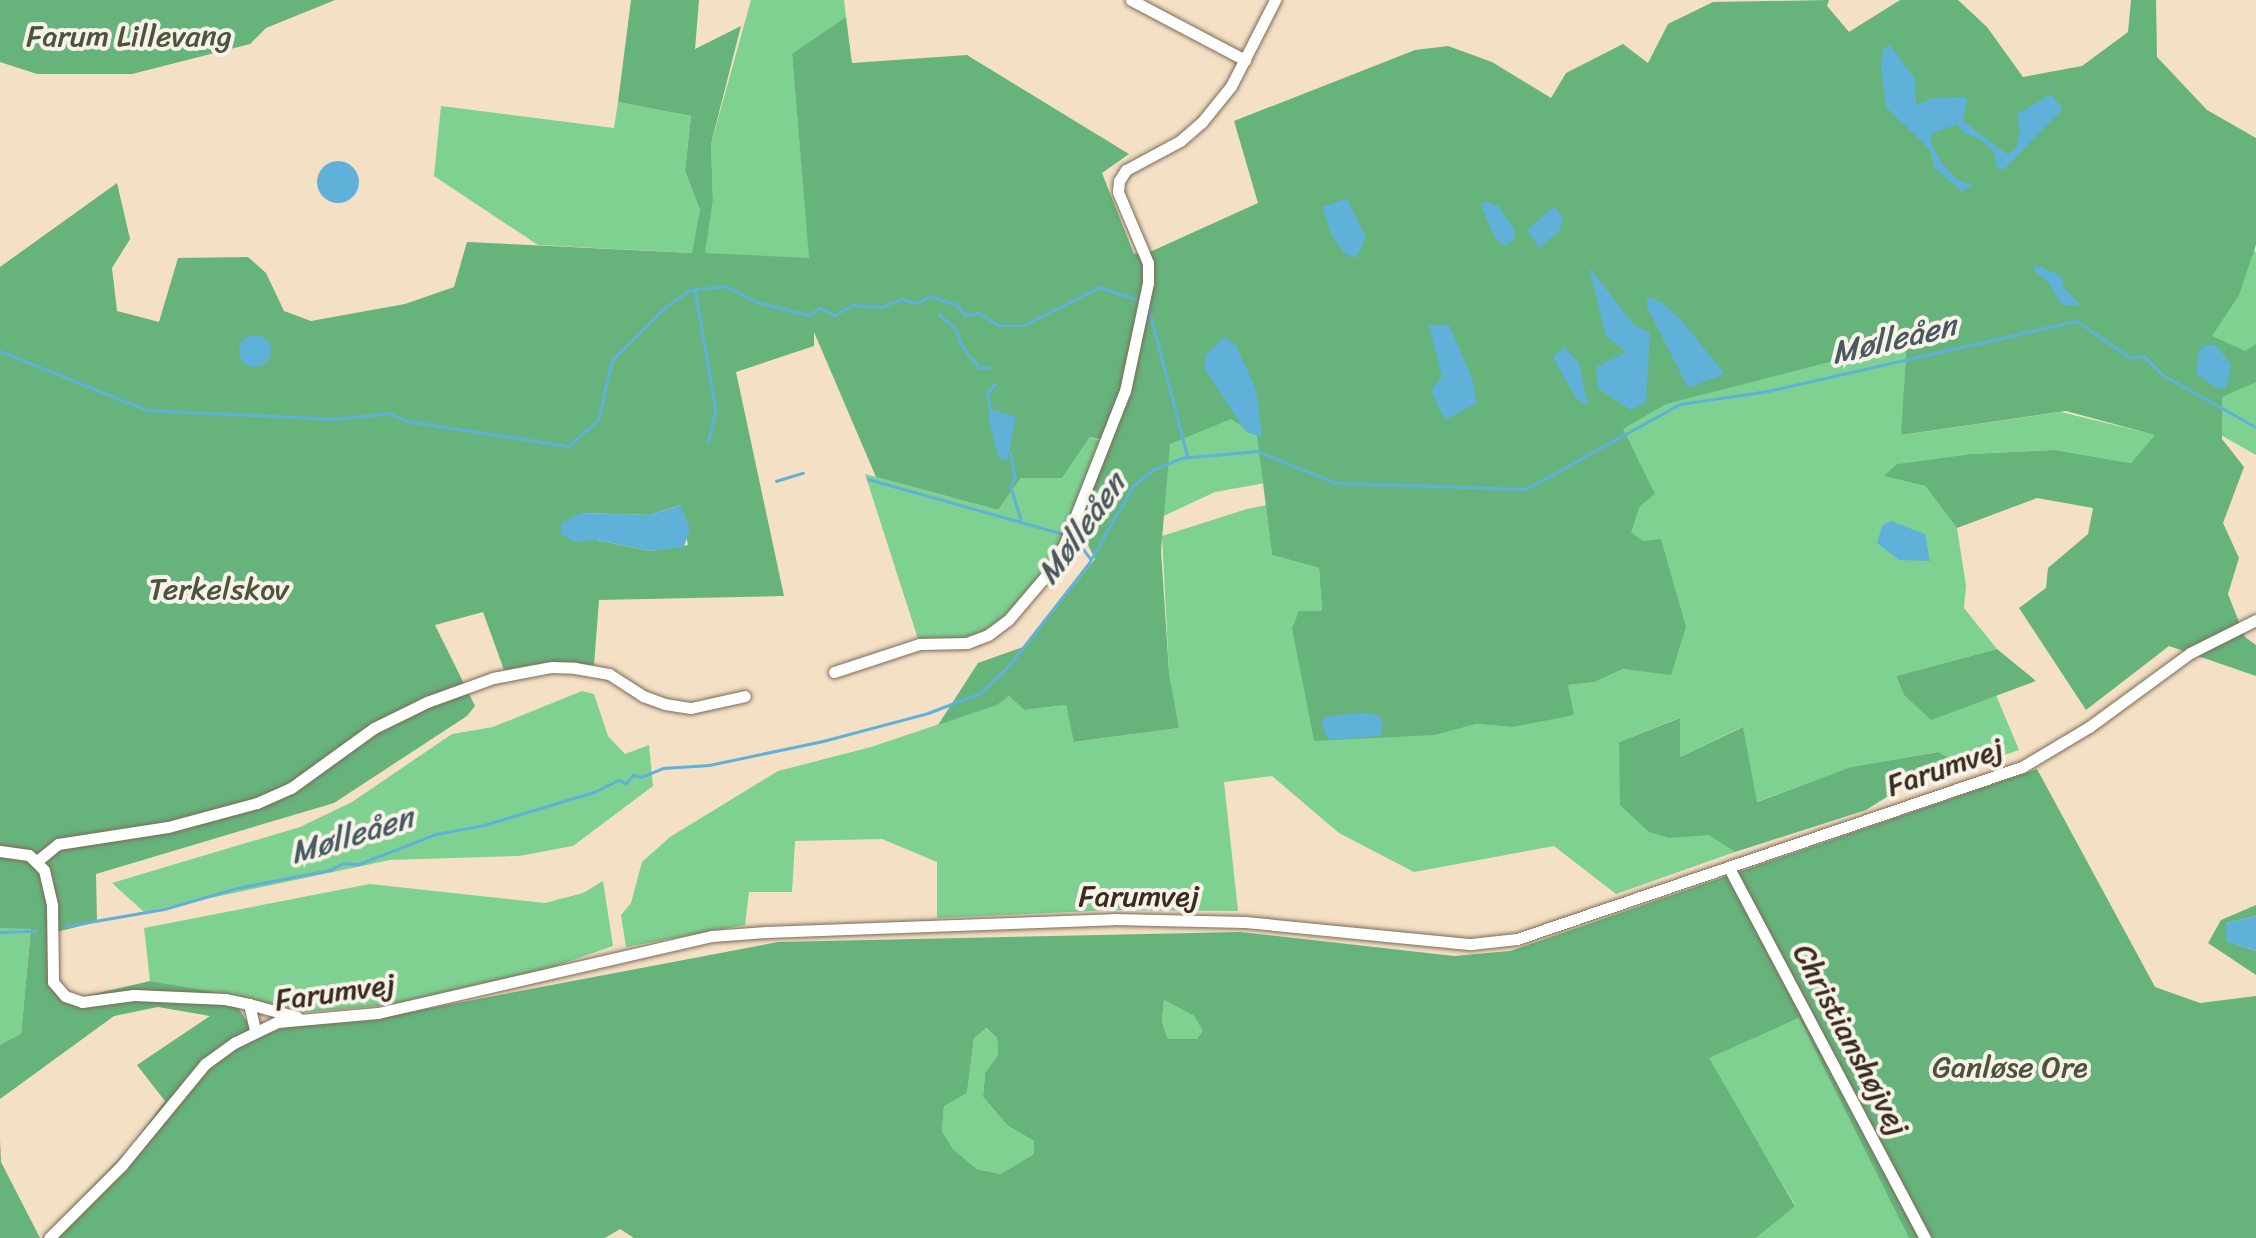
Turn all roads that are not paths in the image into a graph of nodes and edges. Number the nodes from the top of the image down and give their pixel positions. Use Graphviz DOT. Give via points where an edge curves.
graph roads {
  1 [pos="1131,0"];
  2 [pos="1276,0"];
  3 [pos="1245,60"];
  4 [pos="2256,620"];
  5 [pos="834,672"];
  6 [pos="745,696"];
  7 [pos="0,851"];
  8 [pos="37,861"];
  9 [pos="1729,868"];
  10 [pos="249,1004"];
  11 [pos="301,1018"];
  12 [pos="255,1031"];
  13 [pos="50,1238"];
  14 [pos="1925,1238"];
  1 -- 3 [label="street"];
  2 -- 3 [label="street"];
  3 -- 5 [label="street" via="1202,122 1118,180 1148,263 1148,282 1125,391 1049,572 988,635 966,643 919,644"];
  4 -- 9 [label="street, Farumvej" via="2190,653 2022,767"];
  6 -- 8 [label="street" via="691,708 665,704 609,674 575,668 493,678 374,728 291,788 257,803 168,827 58,844"];
  7 -- 8 [label="street" via="20,851"];
  8 -- 10 [label="street" via="51,894 54,986 65,996 82,1002 171,994"];
  9 -- 11 [label="street, Farumvej" via="1518,939 1471,944 1245,922 1113,919 766,932 712,936 378,1013"];
  9 -- 14 [label="street, Christianshøjvej"];
  10 -- 11 [label="street"];
  10 -- 12 [label="street"];
  11 -- 12 [label="street, Farumvej"];
  12 -- 13 [label="street, Farumvej" via="205,1064 122,1165"];
}
